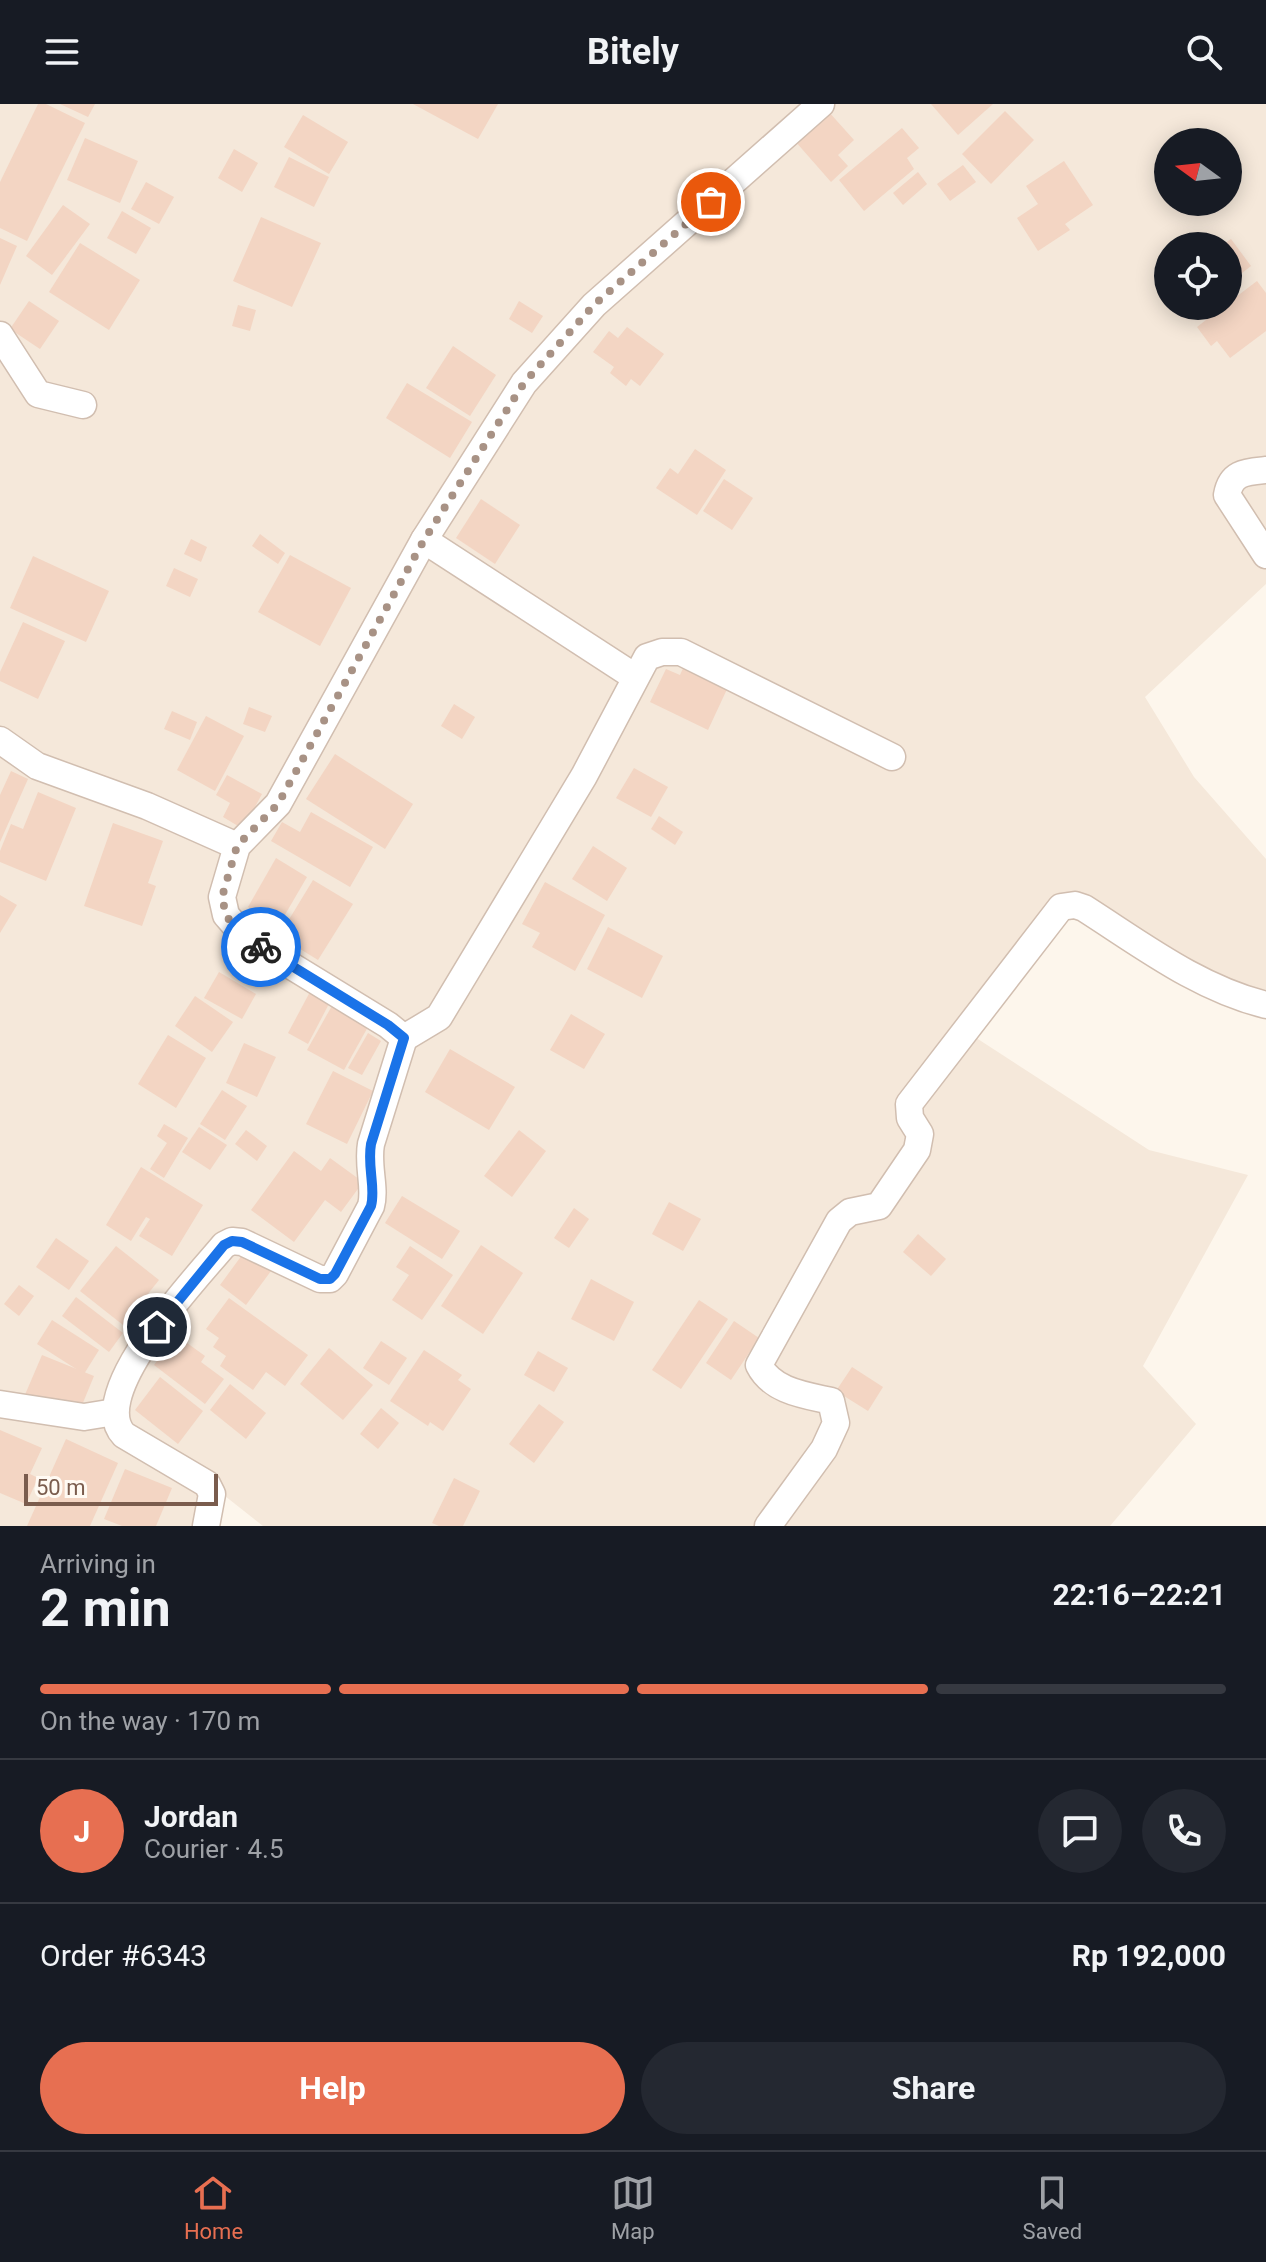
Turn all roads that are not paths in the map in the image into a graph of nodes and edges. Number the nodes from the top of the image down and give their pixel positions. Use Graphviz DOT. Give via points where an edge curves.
graph roads {
  1 [pos="821,104"];
  2 [pos="0,335"];
  3 [pos="83,405"];
  4 [pos="1266,470"];
  5 [pos="424,540"];
  6 [pos="1266,555"];
  7 [pos="635,677"];
  8 [pos="1,745"];
  9 [pos="892,757"];
  10 [pos="237,846"];
  11 [pos="1266,1005"];
  12 [pos="404,1038"];
  13 [pos="0,1404"];
  14 [pos="115,1412"];
  15 [pos="206,1526"];
  16 [pos="768,1526"];
  1 -- 5 [label="street" via="594,305 524,383"];
  2 -- 3 [label="street" via="38,394"];
  4 -- 6 [label="street" via="1235,476 1227,495"];
  5 -- 7 [label="street"];
  5 -- 10 [label="street" via="278,804"];
  7 -- 9 [label="street" via="647,657 681,652"];
  7 -- 12 [label="street" via="584,776 439,1017"];
  8 -- 10 [label="street" via="37,766"];
  10 -- 12 [label="street" via="222,897 234,927"];
  11 -- 16 [label="street" via="1199,982 1084,908 1061,907 909,1104 920,1134 917,1150 879,1206 850,1212 839,1221 759,1365 766,1379 831,1401 836,1423 824,1449"];
  12 -- 14 [label="street" via="371,1144 371,1206 335,1274 320,1279 242,1242 224,1245 141,1347"];
  13 -- 14 [label="street" via="84,1417"];
  14 -- 15 [label="street" via="124,1435 207,1484 212,1494"];
}
